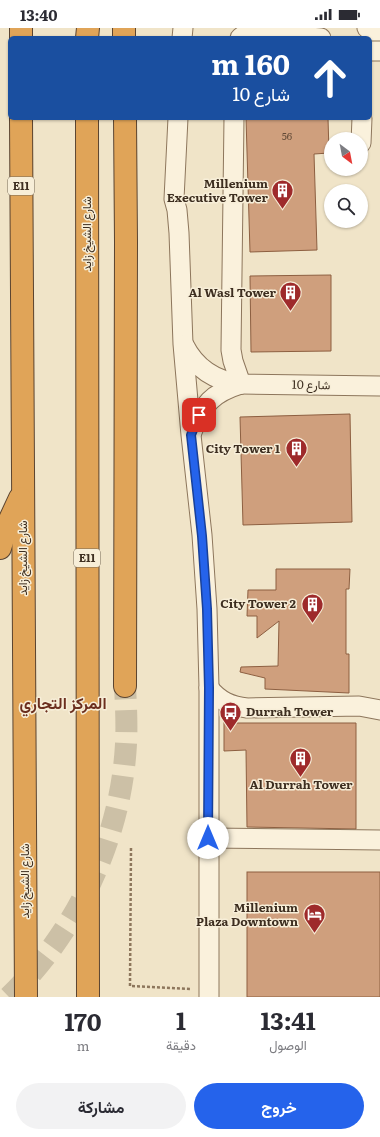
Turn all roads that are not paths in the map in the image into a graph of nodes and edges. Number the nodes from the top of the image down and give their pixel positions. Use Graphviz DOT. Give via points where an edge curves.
graph roads {
  1 [pos="367,28"];
  2 [pos="380,31"];
  3 [pos="242,36"];
  4 [pos="298,36"];
  5 [pos="21,120"];
  6 [pos="87,120"];
  7 [pos="125,120"];
  8 [pos="178,120"];
  9 [pos="234,120"];
  10 [pos="362,120"];
  11 [pos="361,132"];
  12 [pos="183,344"];
  13 [pos="241,384"];
  14 [pos="380,386"];
  15 [pos="191,435"];
  16 [pos="22,494"];
  17 [pos="0,548"];
  18 [pos="125,686"];
  19 [pos="209,688"];
  20 [pos="378,714"];
  21 [pos="208,838"];
  22 [pos="380,840"];
  23 [pos="209,994"];
  24 [pos="26,997"];
  25 [pos="88,997"];
  1 -- 2 [label="street"];
  3 -- 4 [label="street" via="252,32"];
  5 -- 16 [label="highway, شارع الشيخ زايد / E11"];
  6 -- 25 [label="highway, شارع الشيخ زايد / E11"];
  7 -- 18 [label="highway"];
  8 -- 12 [label="street" via="174,199 180,239"];
  9 -- 13 [label="street" via="231,350"];
  10 -- 11 [label="street"];
  12 -- 13 [label="street, شارع 10" via="194,362 206,372 220,380"];
  12 -- 15 [label="street"];
  13 -- 14 [label="street, شارع 10"];
  13 -- 15 [label="street, شارع 10" via="222,392 205,406"];
  15 -- 19 [label="street" via="204,560"];
  16 -- 17 [label="highway"];
  16 -- 24 [label="highway, شارع الشيخ زايد / E11"];
  19 -- 20 [label="street" via="223,701 247,708 359,706"];
  19 -- 21 [label="street"];
  21 -- 22 [label="street"];
  21 -- 23 [label="street"];
}
